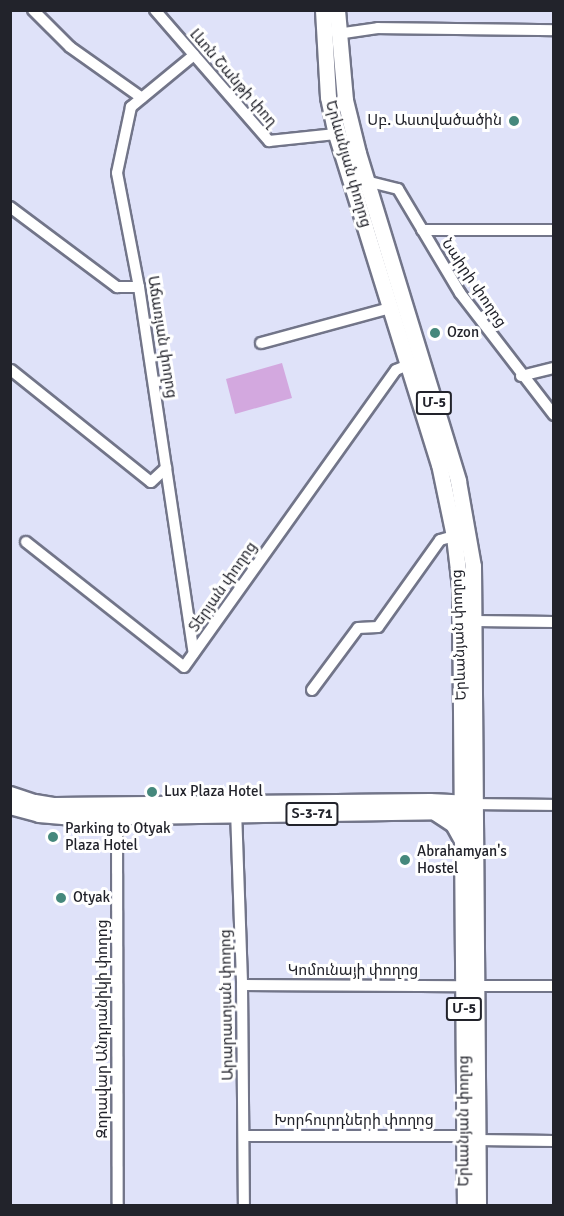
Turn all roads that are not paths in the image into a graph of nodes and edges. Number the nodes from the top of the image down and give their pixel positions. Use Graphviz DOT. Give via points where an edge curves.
graph roads {
  1 [pos="33,10"];
  2 [pos="154,10"];
  3 [pos="323,10"];
  4 [pos="337,10"];
  5 [pos="554,30"];
  6 [pos="337,34"];
  7 [pos="194,55"];
  8 [pos="142,98"];
  9 [pos="336,134"];
  10 [pos="366,181"];
  11 [pos="10,207"];
  12 [pos="422,230"];
  13 [pos="554,230"];
  14 [pos="139,287"];
  15 [pos="390,308"];
  16 [pos="261,342"];
  17 [pos="408,365"];
  18 [pos="554,368"];
  19 [pos="11,370"];
  20 [pos="521,376"];
  21 [pos="554,415"];
  22 [pos="166,468"];
  23 [pos="454,536"];
  24 [pos="26,542"];
  25 [pos="475,621"];
  26 [pos="554,622"];
  27 [pos="194,653"];
  28 [pos="312,690"];
  29 [pos="10,794"];
  30 [pos="554,805"];
  31 [pos="10,807"];
  32 [pos="472,807"];
  33 [pos="236,809"];
  34 [pos="436,813"];
  35 [pos="117,817"];
  36 [pos="463,844"];
  37 [pos="242,985"];
  38 [pos="470,986"];
  39 [pos="554,986"];
  40 [pos="244,1136"];
  41 [pos="471,1138"];
  42 [pos="554,1141"];
  43 [pos="118,1206"];
  44 [pos="244,1206"];
  45 [pos="465,1206"];
  46 [pos="478,1206"];
  1 -- 8 [label="street" via="70,47"];
  2 -- 7 [label="street, Լևոն Շանթի փող"];
  3 -- 9 [label="highway, Երևանյան փողոց / Մ-5" via="328,97"];
  4 -- 6 [label="highway, Երևանյան փողոց / Մ-5"];
  5 -- 6 [label="street" via="378,28"];
  6 -- 10 [label="highway, Երևանյան փողոց / Մ-5" via="345,100"];
  7 -- 8 [label="street, Աճառյան փողոց"];
  7 -- 9 [label="street, Լևոն Շանթի փող" via="269,141"];
  8 -- 14 [label="street, Աճառյան փողոց" via="131,107 117,173"];
  9 -- 15 [label="highway, Երևանյան փողոց / Մ-5"];
  10 -- 12 [label="street, Նաիրի փողոց" via="396,186"];
  10 -- 25 [label="highway, Երևանյան փողոց / Մ-5" via="458,481 473,566"];
  11 -- 14 [label="street" via="117,287"];
  12 -- 13 [label="street"];
  12 -- 20 [label="street, Նաիրի փողոց" via="460,292"];
  14 -- 22 [label="street, Աճառյան փողոց"];
  15 -- 16 [label="street"];
  15 -- 17 [label="highway, Երևանյան փողոց / Մ-5"];
  17 -- 23 [label="highway, Երևանյան փողոց / Մ-5" via="439,464"];
  17 -- 27 [label="street, Տերյան փողոց" via="396,370"];
  18 -- 20 [label="street"];
  19 -- 22 [label="street" via="151,482"];
  20 -- 21 [label="street, Նաիրի փողոց"];
  22 -- 27 [label="street, Աճառյան փողոց"];
  23 -- 28 [label="street" via="440,540 378,627 358,628"];
  23 -- 32 [label="highway, Երևանյան փողոց / Մ-5"];
  24 -- 27 [label="street, Տերյան փողոց" via="184,668"];
  25 -- 26 [label="street"];
  25 -- 32 [label="highway, Երևանյան փողոց / Մ-5"];
  29 -- 33 [label="main road, Տ-3-71" via="55,805"];
  30 -- 32 [label="street"];
  31 -- 35 [label="main road, Տ-3-71" via="50,816"];
  32 -- 33 [label="main road, Տ-3-71"];
  32 -- 34 [label="main road, Տ-3-71"];
  32 -- 36 [label="highway, Երևանյան փողոց / Մ-5"];
  32 -- 38 [label="highway, Երևանյան փողոց / Մ-5"];
  33 -- 34 [label="main road, Տ-3-71"];
  33 -- 35 [label="main road, Տ-3-71"];
  33 -- 37 [label="street, Արարատյան փողոց"];
  34 -- 36 [label="highway" via="453,824"];
  35 -- 43 [label="street, Զորավար Անդրանիկի փողոց"];
  36 -- 38 [label="highway, Երևանյան փողոց / Մ-5"];
  37 -- 38 [label="street, Կոմունայի փողոց"];
  37 -- 40 [label="street, Արարատյան փողոց"];
  38 -- 39 [label="street, Կոմունայի փողոց"];
  38 -- 41 [label="highway, Երևանյան փողոց / Մ-5"];
  40 -- 41 [label="street, Խորհուրդների փողոց"];
  40 -- 44 [label="street, Արարատյան փողոց"];
  41 -- 42 [label="street, Խորհուրդների փողոց"];
  41 -- 45 [label="highway, Երևանյան փողոց / Մ-5"];
  41 -- 46 [label="highway, Երևանյան փողոց / Մ-5"];
}
